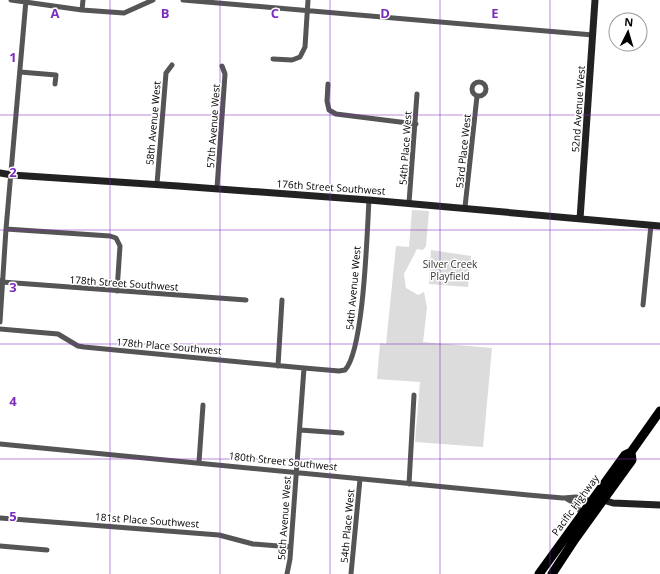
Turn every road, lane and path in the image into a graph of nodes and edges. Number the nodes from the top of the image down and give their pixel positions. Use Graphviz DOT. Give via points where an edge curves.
graph roads {
  1 [pos="10,0"];
  2 [pos="83,0"];
  3 [pos="140,0"];
  4 [pos="153,0"];
  5 [pos="183,0"];
  6 [pos="308,0"];
  7 [pos="595,0"];
  8 [pos="26,1"];
  9 [pos="196,1"];
  10 [pos="139,7"];
  11 [pos="82,10"];
  12 [pos="307,11"];
  13 [pos="593,35"];
  14 [pos="273,59"];
  15 [pos="172,65"];
  16 [pos="222,66"];
  17 [pos="20,72"];
  18 [pos="55,84"];
  19 [pos="328,84"];
  20 [pos="417,94"];
  21 [pos="477,96"];
  22 [pos="416,124"];
  23 [pos="0,173"];
  24 [pos="12,175"];
  25 [pos="157,184"];
  26 [pos="217,188"];
  27 [pos="369,200"];
  28 [pos="409,203"];
  29 [pos="466,208"];
  30 [pos="580,219"];
  31 [pos="651,225"];
  32 [pos="660,226"];
  33 [pos="6,229"];
  34 [pos="1,282"];
  35 [pos="117,291"];
  36 [pos="246,300"];
  37 [pos="282,300"];
  38 [pos="643,305"];
  39 [pos="0,322"];
  40 [pos="0,329"];
  41 [pos="278,366"];
  42 [pos="304,368"];
  43 [pos="339,371"];
  44 [pos="414,395"];
  45 [pos="202,405"];
  46 [pos="660,411"];
  47 [pos="300,430"];
  48 [pos="342,433"];
  49 [pos="0,444"];
  50 [pos="631,452"];
  51 [pos="199,462"];
  52 [pos="296,472"];
  53 [pos="609,477"];
  54 [pos="360,479"];
  55 [pos="409,484"];
  56 [pos="611,490"];
  57 [pos="565,498"];
  58 [pos="592,500"];
  59 [pos="604,500"];
  60 [pos="620,503"];
  61 [pos="660,505"];
  62 [pos="582,515"];
  63 [pos="0,518"];
  64 [pos="577,536"];
  65 [pos="0,546"];
  66 [pos="291,547"];
  67 [pos="47,550"];
  68 [pos="287,574"];
  69 [pos="352,574"];
  70 [pos="539,574"];
  71 [pos="552,574"];
  1 -- 8 [label="street"];
  2 -- 11 [label="street"];
  3 -- 10 [label="street"];
  4 -- 10 [label="street"];
  5 -- 9 [label="street"];
  6 -- 12 [label="street"];
  7 -- 13 [label="street, 52nd Avenue West"];
  8 -- 11 [label="street"];
  8 -- 17 [label="street"];
  9 -- 12 [label="street"];
  10 -- 11 [label="street" via="124,13"];
  12 -- 13 [label="street"];
  12 -- 14 [label="street" via="305,47 300,57 292,60"];
  13 -- 30 [label="street, 52nd Avenue West"];
  15 -- 25 [label="street, 58th Avenue West" via="166,72"];
  16 -- 26 [label="street, 57th Avenue West" via="225,74"];
  17 -- 18 [label="street" via="56,75"];
  17 -- 24 [label="street"];
  19 -- 22 [label="street" via="329,110 336,114"];
  20 -- 22 [label="street, 54th Place West"];
  21 -- 29 [label="street, 53rd Place West"];
  22 -- 28 [label="street, 54th Place West"];
  23 -- 24 [label="street, 176th Street Southwest"];
  24 -- 25 [label="street, 176th Street Southwest"];
  24 -- 33 [label="street"];
  25 -- 26 [label="street, 176th Street Southwest"];
  26 -- 27 [label="street, 176th Street Southwest"];
  27 -- 28 [label="street, 176th Street Southwest"];
  27 -- 43 [label="street, 54th Avenue West" via="358,333 348,366"];
  28 -- 29 [label="street, 176th Street Southwest"];
  29 -- 30 [label="street, 176th Street Southwest"];
  30 -- 31 [label="street, 176th Street Southwest"];
  31 -- 32 [label="street, 176th Street Southwest"];
  31 -- 38 [label="street"];
  33 -- 34 [label="street"];
  33 -- 35 [label="street" via="110,236 118,240 120,246"];
  34 -- 35 [label="street, 178th Street Southwest"];
  34 -- 39 [label="street"];
  35 -- 36 [label="street, 178th Street Southwest"];
  37 -- 41 [label="street"];
  40 -- 41 [label="street, 178th Place Southwest" via="58,334 84,348"];
  41 -- 42 [label="street, 178th Place Southwest"];
  42 -- 43 [label="street, 178th Place Southwest"];
  42 -- 47 [label="street, 56th Avenue West"];
  44 -- 55 [label="street"];
  45 -- 51 [label="street"];
  46 -- 50 [label="highway, Pacific Highway"];
  47 -- 48 [label="street"];
  47 -- 52 [label="street, 56th Avenue West"];
  49 -- 51 [label="street, 180th Street Southwest"];
  50 -- 53 [label="highway, Pacific Highway"];
  50 -- 56 [label="highway, Pacific Highway" via="632,460"];
  51 -- 52 [label="street, 180th Street Southwest"];
  52 -- 54 [label="street, 180th Street Southwest"];
  52 -- 66 [label="street, 56th Avenue West"];
  53 -- 58 [label="highway, Pacific Highway"];
  53 -- 59 [label="highway" via="602,495"];
  54 -- 55 [label="street, 180th Street Southwest"];
  54 -- 69 [label="street, 54th Place West"];
  55 -- 57 [label="street, 180th Street Southwest"];
  56 -- 59 [label="highway, Pacific Highway"];
  56 -- 60 [label="street"];
  57 -- 58 [label="street, 180th Street Southwest"];
  57 -- 62 [label="street" via="576,504"];
  58 -- 62 [label="highway, Pacific Highway"];
  58 -- 64 [label="highway" via="592,507"];
  59 -- 60 [label="street"];
  59 -- 64 [label="highway, Pacific Highway"];
  60 -- 61 [label="street"];
  62 -- 70 [label="highway, Pacific Highway"];
  63 -- 66 [label="street, 181st Place Southwest" via="219,535 253,544"];
  64 -- 71 [label="highway, Pacific Highway"];
  65 -- 67 [label="street"];
  66 -- 68 [label="street, 56th Avenue West"];
}
